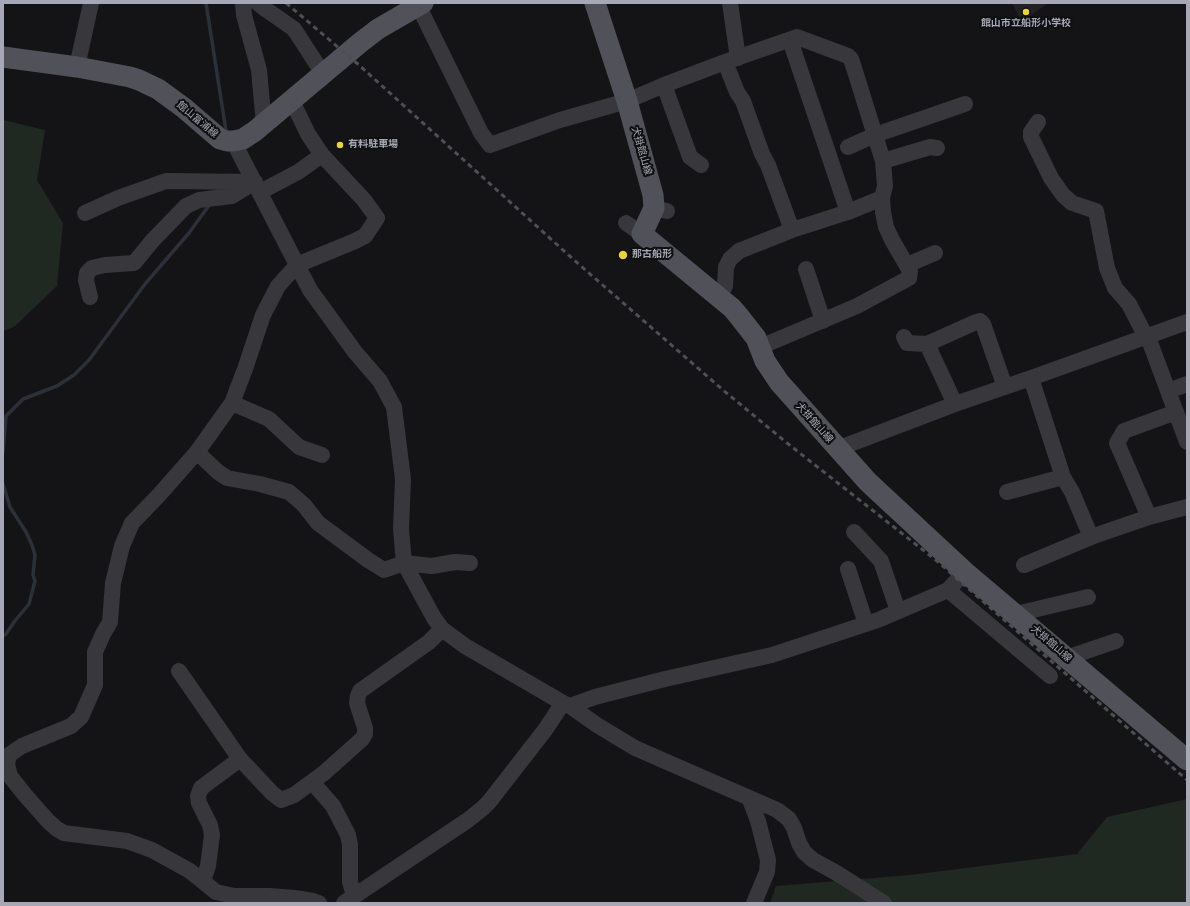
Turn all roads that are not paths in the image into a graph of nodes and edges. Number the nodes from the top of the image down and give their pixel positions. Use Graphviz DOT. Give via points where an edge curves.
graph roads {
  1 [pos="91,3"];
  2 [pos="243,3"];
  3 [pos="258,3"];
  4 [pos="595,3"];
  5 [pos="730,3"];
  6 [pos="420,4"];
  7 [pos="790,40"];
  8 [pos="3,57"];
  9 [pos="731,60"];
  10 [pos="78,67"];
  11 [pos="324,73"];
  12 [pos="664,85"];
  13 [pos="292,101"];
  14 [pos="627,101"];
  15 [pos="965,104"];
  16 [pos="1038,122"];
  17 [pos="264,124"];
  18 [pos="875,135"];
  19 [pos="233,141"];
  20 [pos="848,147"];
  21 [pos="937,148"];
  22 [pos="322,155"];
  23 [pos="883,161"];
  24 [pos="701,165"];
  25 [pos="258,187"];
  26 [pos="882,198"];
  27 [pos="848,212"];
  28 [pos="85,213"];
  29 [pos="792,230"];
  30 [pos="935,253"];
  31 [pos="297,264"];
  32 [pos="907,265"];
  33 [pos="806,269"];
  34 [pos="90,298"];
  35 [pos="719,298"];
  36 [pos="823,321"];
  37 [pos="1187,322"];
  38 [pos="904,337"];
  39 [pos="1147,337"];
  40 [pos="927,344"];
  41 [pos="760,347"];
  42 [pos="1031,378"];
  43 [pos="1187,384"];
  44 [pos="1004,387"];
  45 [pos="1168,391"];
  46 [pos="232,402"];
  47 [pos="955,404"];
  48 [pos="1176,412"];
  49 [pos="1187,442"];
  50 [pos="837,449"];
  51 [pos="197,452"];
  52 [pos="322,455"];
  53 [pos="1063,477"];
  54 [pos="1006,492"];
  55 [pos="1187,507"];
  56 [pos="1149,517"];
  57 [pos="854,532"];
  58 [pos="1091,537"];
  59 [pos="404,563"];
  60 [pos="470,563"];
  61 [pos="1024,565"];
  62 [pos="848,569"];
  63 [pos="965,572"];
  64 [pos="948,590"];
  65 [pos="1088,596"];
  66 [pos="898,611"];
  67 [pos="1016,614"];
  68 [pos="866,624"];
  69 [pos="442,630"];
  70 [pos="1116,641"];
  71 [pos="1066,658"];
  72 [pos="179,671"];
  73 [pos="1050,676"];
  74 [pos="567,705"];
  75 [pos="240,759"];
  76 [pos="1187,760"];
  77 [pos="312,782"];
  78 [pos="750,800"];
  79 [pos="203,881"];
  80 [pos="227,898"];
  81 [pos="349,900"];
  82 [pos="319,903"];
  83 [pos="754,903"];
  84 [pos="884,903"];
  1 -- 10 [label="street"];
  2 -- 17 [label="street" via="259,70"];
  3 -- 11 [label="street" via="294,30"];
  4 -- 14 [label="main road, 犬掛館山線"];
  5 -- 9 [label="street"];
  6 -- 11 [label="main road" via="378,29"];
  6 -- 14 [label="street" via="481,133 490,145 560,120"];
  7 -- 9 [label="street"];
  7 -- 18 [label="street" via="798,37 848,56"];
  7 -- 27 [label="street"];
  8 -- 10 [label="main road, 館山富浦線"];
  9 -- 12 [label="street"];
  9 -- 29 [label="street" via="737,92 743,101"];
  10 -- 19 [label="main road, 館山富浦線" via="130,77 150,85 184,108 220,139"];
  11 -- 13 [label="main road"];
  12 -- 14 [label="street"];
  12 -- 24 [label="street" via="690,157"];
  13 -- 17 [label="main road"];
  13 -- 22 [label="street" via="308,134"];
  14 -- 35 [label="main road, 犬掛館山線" via="653,194 661,210 634,228"];
  15 -- 18 [label="street"];
  16 -- 39 [label="street" via="1031,132 1031,137 1048,171 1063,195 1072,203 1096,211 1107,268 1115,288 1129,304"];
  17 -- 19 [label="main road" via="250,135"];
  18 -- 20 [label="street"];
  18 -- 23 [label="street"];
  19 -- 25 [label="street"];
  21 -- 23 [label="street" via="930,147"];
  22 -- 25 [label="street" via="298,172"];
  22 -- 31 [label="street" via="364,200 377,218 365,236"];
  23 -- 26 [label="street" via="886,186"];
  25 -- 28 [label="street" via="166,181"];
  25 -- 31 [label="street"];
  25 -- 34 [label="street" via="232,196 199,200 186,206 134,263 92,268 87,273 86,280"];
  26 -- 27 [label="street"];
  26 -- 32 [label="street" via="886,228"];
  27 -- 29 [label="street"];
  29 -- 35 [label="street" via="739,250 726,267 725,286"];
  30 -- 32 [label="street"];
  31 -- 46 [label="street" via="271,298"];
  31 -- 59 [label="street" via="310,290 380,381 394,407 403,479 401,529"];
  32 -- 36 [label="street" via="910,271 909,278"];
  33 -- 36 [label="street"];
  35 -- 41 [label="main road, 犬掛館山線" via="732,308 752,331"];
  36 -- 41 [label="street"];
  37 -- 39 [label="street"];
  38 -- 40 [label="street" via="907,343"];
  39 -- 42 [label="street"];
  39 -- 45 [label="street"];
  40 -- 44 [label="street" via="980,321"];
  40 -- 47 [label="street"];
  41 -- 50 [label="main road, 犬掛館山線" via="765,361 779,382"];
  42 -- 44 [label="street"];
  42 -- 53 [label="street"];
  43 -- 45 [label="street"];
  44 -- 47 [label="street"];
  45 -- 48 [label="street"];
  46 -- 51 [label="street"];
  46 -- 52 [label="street" via="269,419 299,447"];
  47 -- 50 [label="street"];
  48 -- 49 [label="street"];
  48 -- 56 [label="street" via="1124,431 1117,443"];
  50 -- 63 [label="main road, 犬掛館山線" via="868,482"];
  51 -- 59 [label="street" via="227,478 289,492 304,505 318,523 384,570"];
  51 -- 79 [label="street" via="132,523 122,546 115,576 110,622 95,652 95,685 81,717 71,726 22,746 9,755 7,764 10,776 25,795 64,834 128,841 152,850"];
  53 -- 54 [label="street"];
  53 -- 58 [label="street"];
  55 -- 56 [label="street"];
  56 -- 58 [label="street"];
  57 -- 66 [label="street" via="881,561"];
  58 -- 61 [label="street"];
  59 -- 60 [label="street" via="432,566 455,562"];
  59 -- 69 [label="street"];
  62 -- 68 [label="street"];
  63 -- 64 [label="street"];
  63 -- 67 [label="main road, 犬掛館山線"];
  64 -- 66 [label="street"];
  64 -- 73 [label="street"];
  65 -- 67 [label="street"];
  66 -- 68 [label="street"];
  67 -- 71 [label="main road, 犬掛館山線"];
  68 -- 74 [label="street" via="772,655 665,679"];
  69 -- 74 [label="street"];
  69 -- 77 [label="street" via="360,692 357,703 365,734"];
  70 -- 71 [label="street"];
  71 -- 76 [label="main road, 犬掛館山線"];
  72 -- 75 [label="street"];
  74 -- 78 [label="street" via="635,748"];
  74 -- 81 [label="street" via="483,808"];
  75 -- 77 [label="street" via="281,800 294,795"];
  75 -- 79 [label="street" via="201,788 198,796 212,835 208,866"];
  77 -- 81 [label="street" via="333,806 348,835"];
  78 -- 83 [label="street" via="768,860 767,872"];
  78 -- 84 [label="street" via="776,810 789,819 804,852 813,860"];
  79 -- 80 [label="street"];
  80 -- 82 [label="street" via="269,896"];
}
